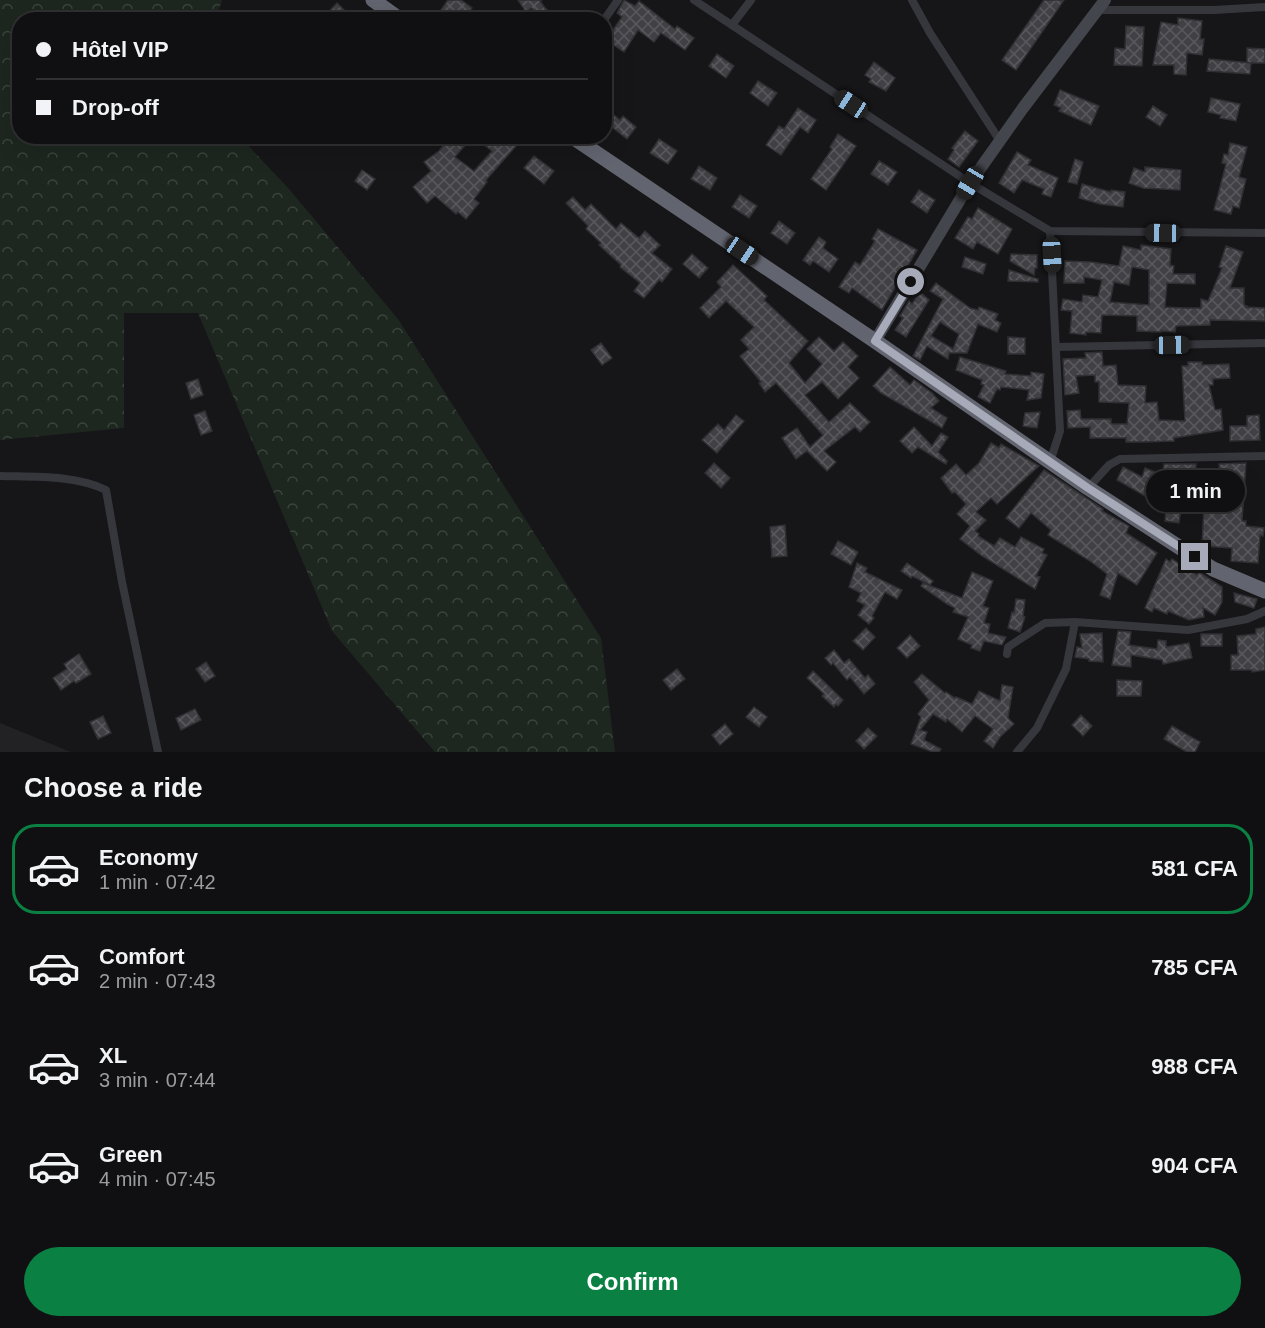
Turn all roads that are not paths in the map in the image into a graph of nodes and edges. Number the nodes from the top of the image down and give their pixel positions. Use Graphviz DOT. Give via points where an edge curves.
graph roads {
  1 [pos="373,0"];
  2 [pos="693,0"];
  3 [pos="751,0"];
  4 [pos="912,0"];
  5 [pos="1102,5"];
  6 [pos="1265,7"];
  7 [pos="390,12"];
  8 [pos="732,25"];
  9 [pos="1000,141"];
  10 [pos="583,144"];
  11 [pos="970,183"];
  12 [pos="1050,231"];
  13 [pos="1265,233"];
  14 [pos="875,341"];
  15 [pos="1265,342"];
  16 [pos="1056,348"];
  17 [pos="1265,456"];
  18 [pos="1050,462"];
  19 [pos="0,476"];
  20 [pos="1088,488"];
  21 [pos="1265,591"];
  22 [pos="1265,611"];
  23 [pos="1075,622"];
  24 [pos="1007,654"];
  25 [pos="158,752"];
  26 [pos="1017,752"];
  1 -- 7 [label="highway"];
  2 -- 8 [label="street"];
  3 -- 8 [label="street"];
  4 -- 9 [label="street"];
  5 -- 6 [label="street" via="1214,10"];
  5 -- 9 [label="street"];
  8 -- 11 [label="street"];
  9 -- 11 [label="street"];
  10 -- 14 [label="highway"];
  11 -- 12 [label="street"];
  11 -- 14 [label="street"];
  12 -- 13 [label="street"];
  12 -- 16 [label="street"];
  14 -- 18 [label="highway"];
  15 -- 16 [label="street"];
  16 -- 18 [label="street" via="1060,431"];
  17 -- 20 [label="street" via="1120,459"];
  18 -- 20 [label="highway"];
  19 -- 25 [label="street" via="48,477 106,489"];
  20 -- 21 [label="highway" via="1213,569"];
  22 -- 23 [label="street" via="1247,619 1188,630"];
  23 -- 24 [label="street" via="1045,623 1008,647"];
  23 -- 26 [label="street" via="1066,669 1037,728"];
}
